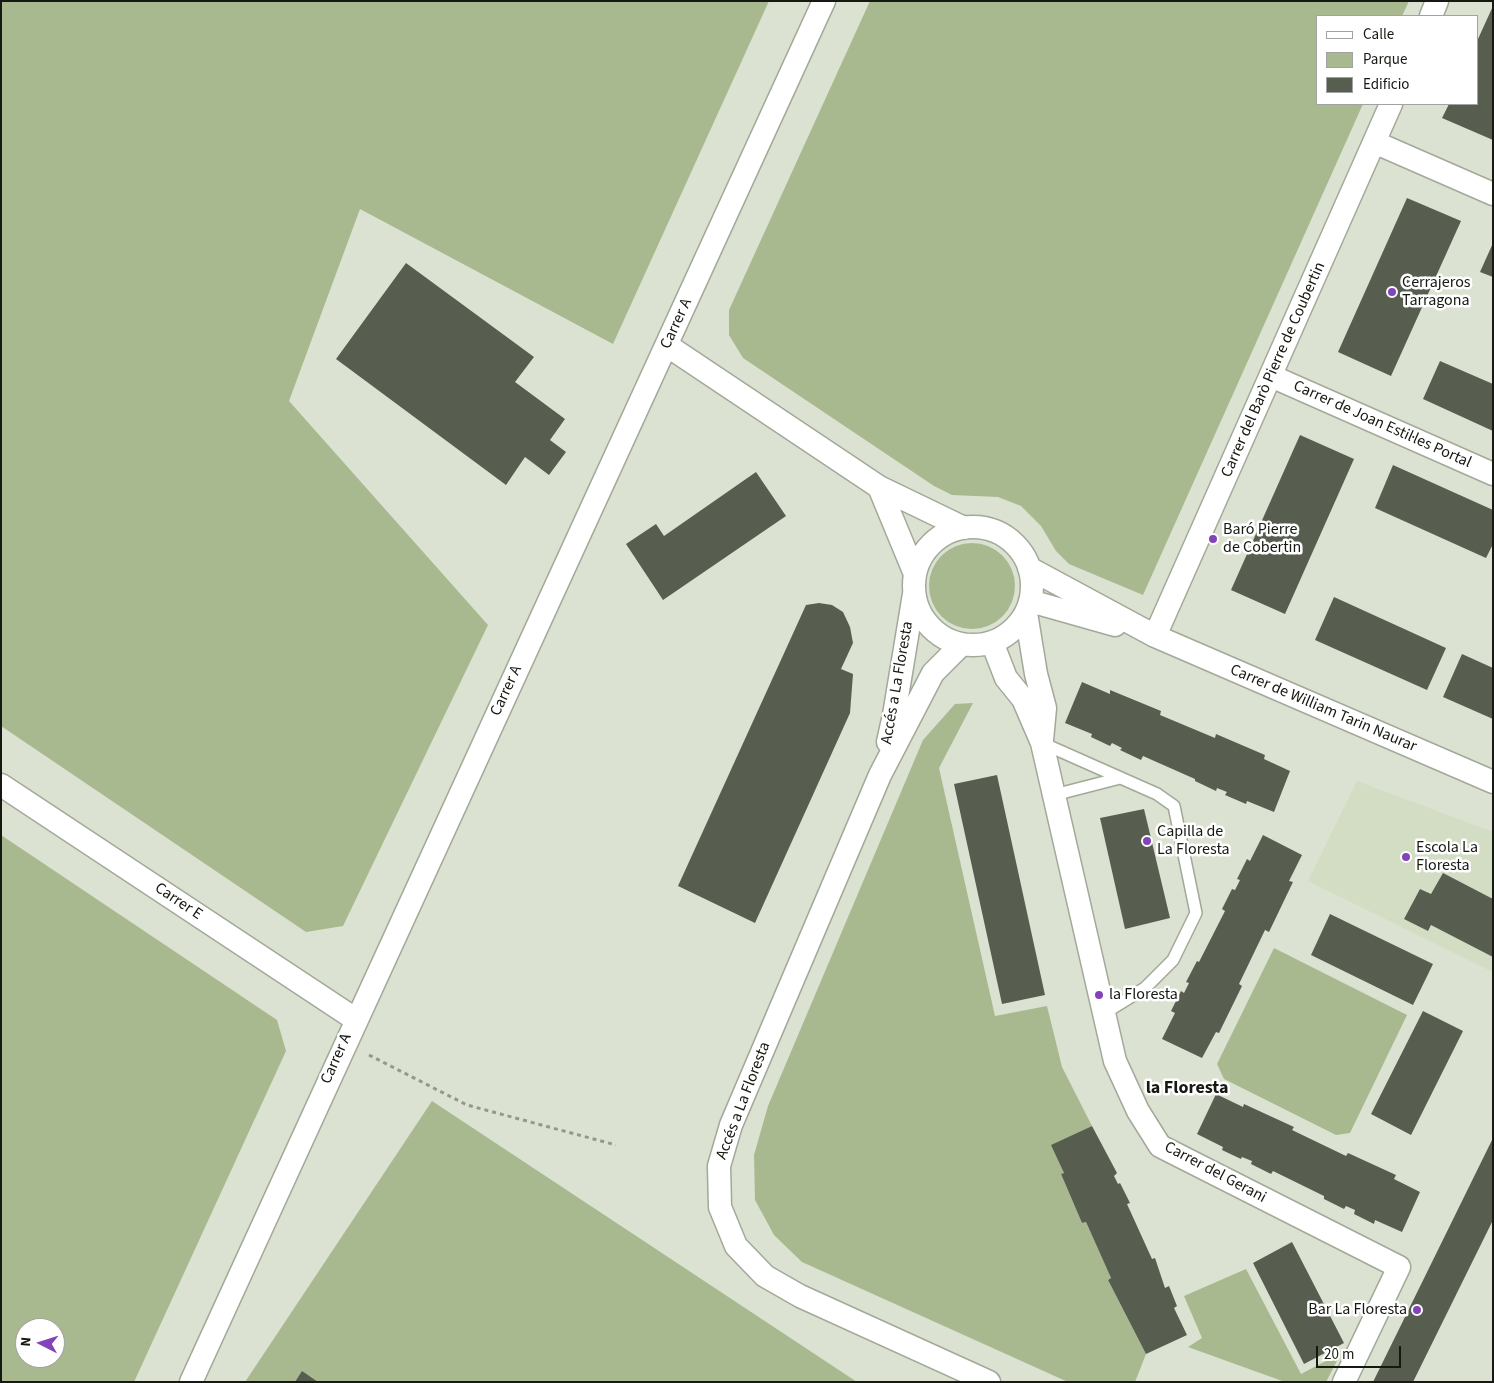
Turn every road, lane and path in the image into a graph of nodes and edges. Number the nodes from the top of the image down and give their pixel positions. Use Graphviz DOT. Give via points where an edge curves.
graph roads {
  1 [pos="824,1"];
  2 [pos="1437,1"];
  3 [pos="1430,15"];
  4 [pos="1392,105"];
  5 [pos="1374,142"];
  6 [pos="1493,194"];
  7 [pos="668,346"];
  8 [pos="1271,376"];
  9 [pos="1493,474"];
  10 [pos="879,487"];
  11 [pos="964,528"];
  12 [pos="1029,568"];
  13 [pos="915,583"];
  14 [pos="1028,607"];
  15 [pos="1155,636"];
  16 [pos="992,642"];
  17 [pos="962,644"];
  18 [pos="1042,743"];
  19 [pos="880,775"];
  20 [pos="1120,778"];
  21 [pos="1493,782"];
  22 [pos="1,785"];
  23 [pos="1054,794"];
  24 [pos="1104,1014"];
  25 [pos="355,1020"];
  26 [pos="344,1042"];
  27 [pos="616,1145"];
  28 [pos="191,1382"];
  29 [pos="989,1382"];
  30 [pos="1344,1382"];
  1 -- 7 [label="street, Carrer A"];
  2 -- 3 [label="street"];
  4 -- 5 [label="street, Carrer del Barò Pierre de Coubertin"];
  5 -- 6 [label="street"];
  5 -- 8 [label="street, Carrer del Barò Pierre de Coubertin"];
  7 -- 10 [label="street"];
  7 -- 25 [label="street, Carrer A"];
  8 -- 9 [label="street, Carrer de Joan Estil·les Portal"];
  8 -- 15 [label="street, Carrer del Barò Pierre de Coubertin"];
  10 -- 11 [label="street"];
  10 -- 13 [label="street"];
  11 -- 12 [label="street" via="980,528 1004,536 1022,553"];
  11 -- 13 [label="street" via="947,533 932,543 921,558"];
  12 -- 14 [label="street" via="1032,585"];
  12 -- 15 [label="street, Carrer de William Tarin Naurar"];
  13 -- 17 [label="street" via="917,606 924,620 947,640"];
  13 -- 19 [label="street, Accés a La Floresta" via="894,715"];
  14 -- 15 [label="street, Carrer de William Tarin Naurar"];
  14 -- 16 [label="street" via="1017,626"];
  14 -- 18 [label="street, Carrer del Gerani" via="1036,674 1045,708"];
  15 -- 21 [label="street, Carrer de William Tarin Naurar"];
  16 -- 17 [label="street"];
  16 -- 18 [label="street, Carrer del Gerani" via="1006,678 1023,699"];
  17 -- 19 [label="street, Accés a La Floresta" via="933,673"];
  18 -- 20 [label="lane"];
  18 -- 23 [label="street, Carrer del Gerani"];
  19 -- 29 [label="street, Accés a La Floresta" via="731,1125 718,1166 720,1207 736,1246 765,1276 800,1296"];
  20 -- 23 [label="lane"];
  20 -- 24 [label="lane" via="1157,794 1174,806 1196,913 1173,960 1144,988"];
  22 -- 25 [label="street, Carrer E"];
  23 -- 24 [label="street, Carrer del Gerani"];
  24 -- 30 [label="street, Carrer del Gerani" via="1114,1061 1138,1111 1160,1146 1399,1267"];
  25 -- 26 [label="street, Carrer A"];
  26 -- 27 [label="path" via="467,1106"];
  26 -- 28 [label="street, Carrer A"];
}
